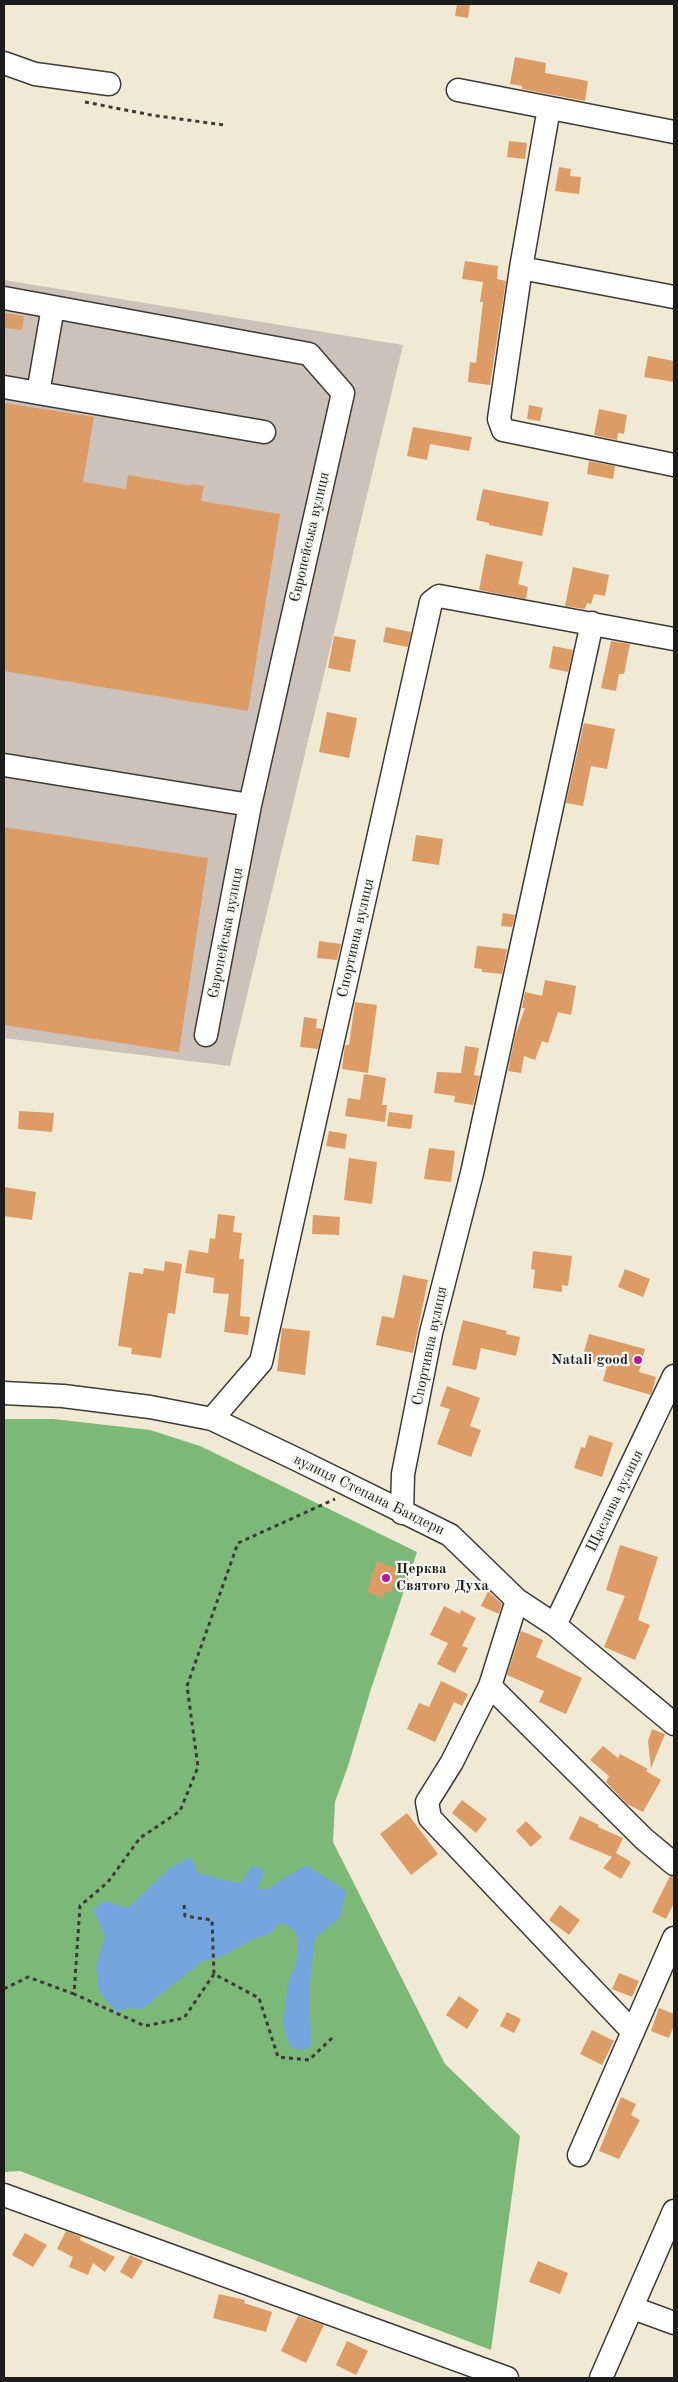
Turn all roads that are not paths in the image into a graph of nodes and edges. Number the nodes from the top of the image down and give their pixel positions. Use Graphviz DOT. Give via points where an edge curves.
graph roads {
  1 [pos="4,63"];
  2 [pos="109,84"];
  3 [pos="458,90"];
  4 [pos="549,108"];
  5 [pos="674,132"];
  6 [pos="521,268"];
  7 [pos="674,297"];
  8 [pos="4,298"];
  9 [pos="53,307"];
  10 [pos="4,387"];
  11 [pos="38,393"];
  12 [pos="264,432"];
  13 [pos="674,465"];
  14 [pos="592,623"];
  15 [pos="674,640"];
  16 [pos="4,765"];
  17 [pos="250,805"];
  18 [pos="206,1035"];
  19 [pos="674,1376"];
  20 [pos="4,1393"];
  21 [pos="212,1419"];
  22 [pos="402,1513"];
  23 [pos="517,1600"];
  24 [pos="555,1625"];
  25 [pos="490,1686"];
  26 [pos="674,1724"];
  27 [pos="674,1864"];
  28 [pos="674,1938"];
  29 [pos="633,2032"];
  30 [pos="579,2155"];
  31 [pos="4,2195"];
  32 [pos="674,2211"];
  33 [pos="633,2308"];
  34 [pos="674,2323"];
  35 [pos="508,2378"];
  36 [pos="601,2378"];
  1 -- 2 [label="street" via="36,74"];
  3 -- 4 [label="street"];
  4 -- 5 [label="street"];
  4 -- 6 [label="street"];
  6 -- 7 [label="street"];
  6 -- 13 [label="street" via="498,419 503,430"];
  8 -- 9 [label="street, Європейська вулиця"];
  9 -- 11 [label="street"];
  9 -- 17 [label="street, Європейська вулиця" via="310,354 343,393"];
  10 -- 11 [label="street"];
  11 -- 12 [label="street"];
  14 -- 15 [label="street, Спортивна вулиця"];
  14 -- 21 [label="street, Спортивна вулиця" via="439,596 431,602 261,1362"];
  14 -- 22 [label="street, Спортивна вулиця" via="472,1173 431,1333 403,1474"];
  16 -- 17 [label="street"];
  17 -- 18 [label="street, Європейська вулиця"];
  19 -- 24 [label="street, Щаслива вулиця"];
  20 -- 21 [label="street, вулиця Степана Бандери" via="63,1396"];
  21 -- 22 [label="street, вулиця Степана Бандери"];
  22 -- 23 [label="street, вулиця Степана Бандери" via="450,1536"];
  23 -- 24 [label="street, вулиця Степана Бандери"];
  23 -- 25 [label="street"];
  24 -- 26 [label="street, вулиця Степана Бандери"];
  25 -- 27 [label="street" via="638,1833"];
  25 -- 29 [label="street" via="452,1762 427,1802 430,1818"];
  28 -- 29 [label="street"];
  29 -- 30 [label="street"];
  31 -- 35 [label="street"];
  32 -- 33 [label="street"];
  33 -- 34 [label="street"];
  33 -- 36 [label="street"];
}
